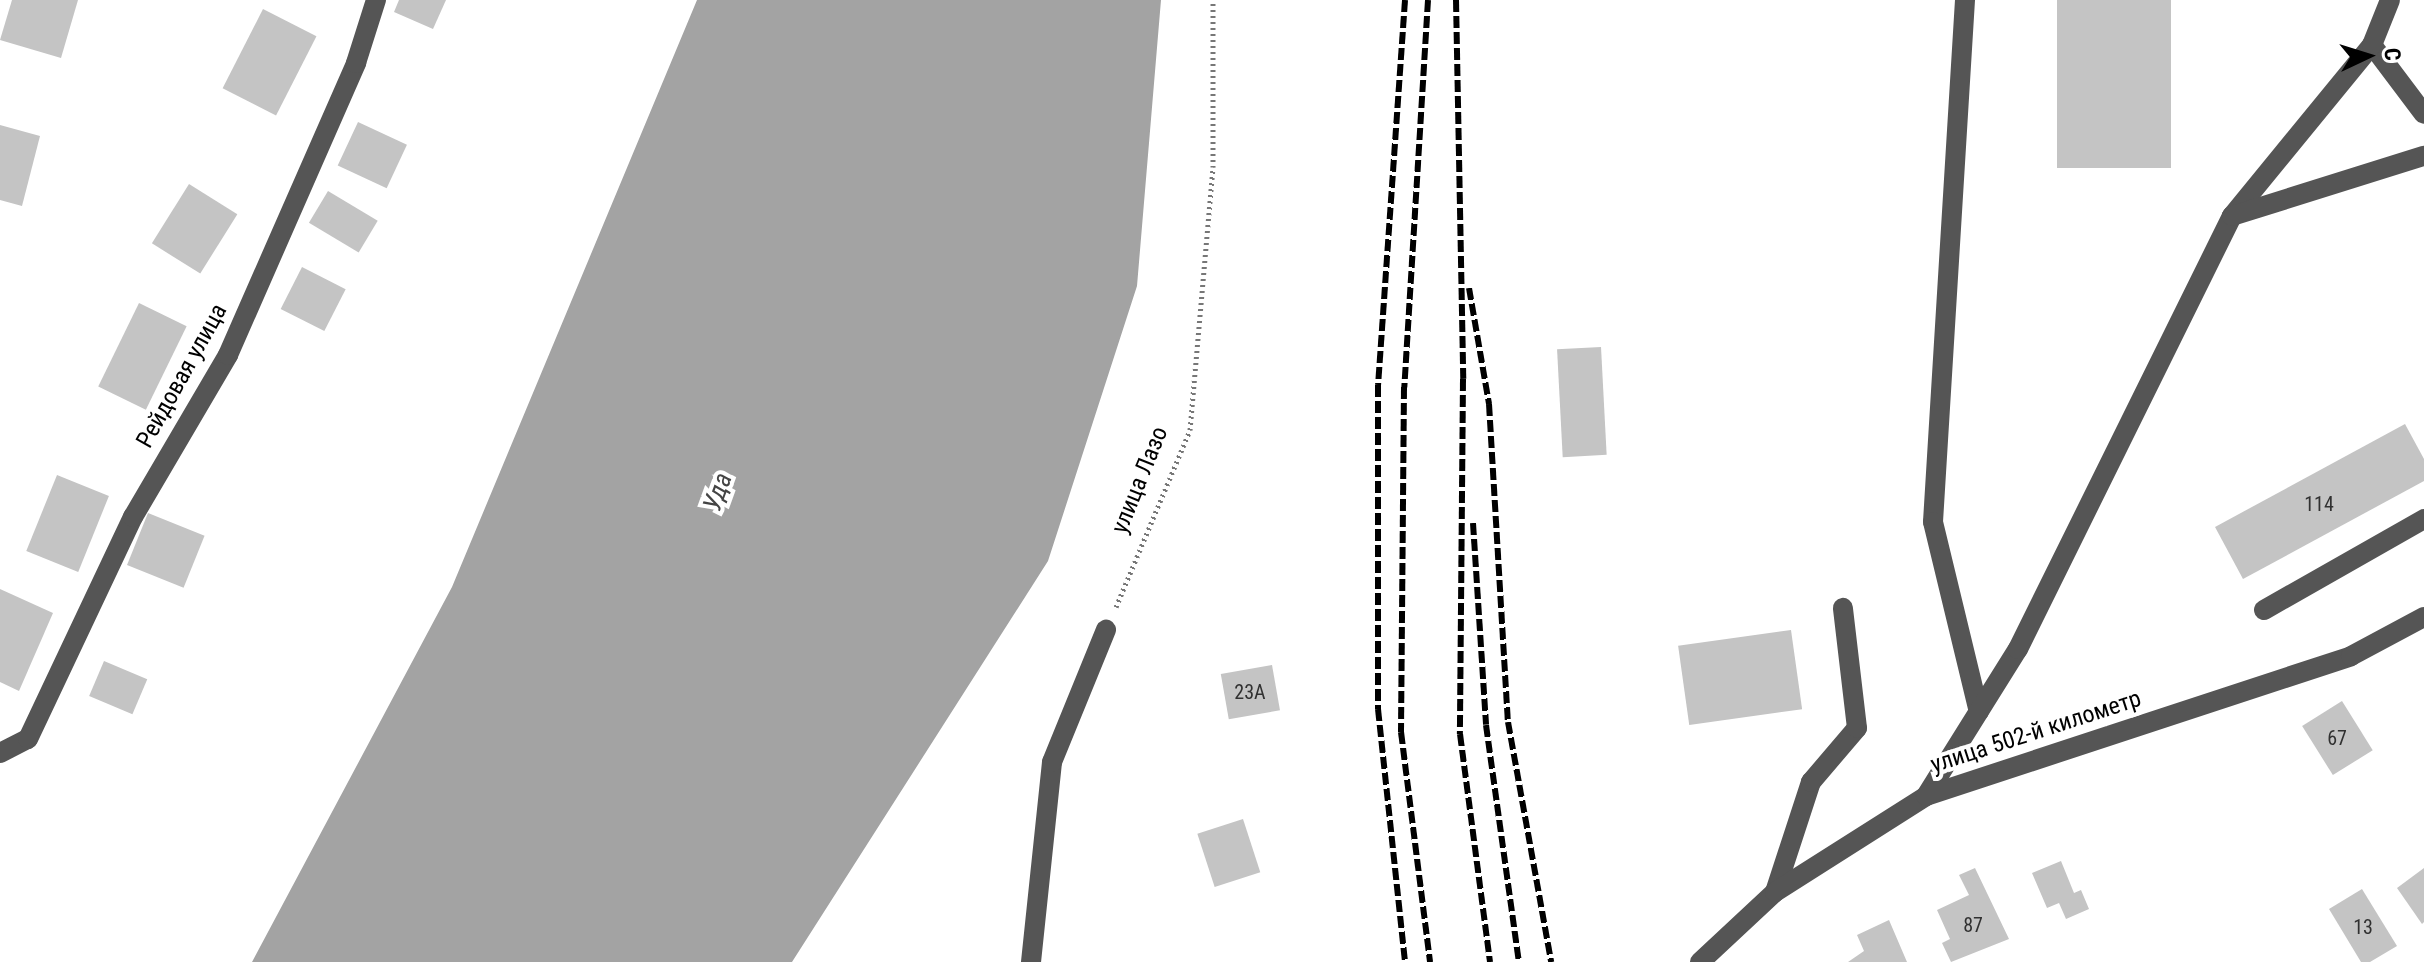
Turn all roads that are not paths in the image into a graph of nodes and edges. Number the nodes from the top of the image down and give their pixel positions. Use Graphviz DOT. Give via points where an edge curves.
graph roads {
  1 [pos="376,0"];
  2 [pos="1965,0"];
  3 [pos="2390,0"];
  4 [pos="2372,45"];
  5 [pos="2424,114"];
  6 [pos="2424,156"];
  7 [pos="2232,216"];
  8 [pos="2424,519"];
  9 [pos="1843,608"];
  10 [pos="2264,610"];
  11 [pos="2424,617"];
  12 [pos="1106,630"];
  13 [pos="1979,712"];
  14 [pos="0,753"];
  15 [pos="1926,796"];
  16 [pos="1775,892"];
  17 [pos="1031,962"];
  18 [pos="1700,962"];
  1 -- 14 [label="street, Рейдовая улица" via="356,63 228,355 133,517 28,739"];
  2 -- 13 [label="street" via="1933,522"];
  3 -- 4 [label="street"];
  4 -- 5 [label="street"];
  4 -- 7 [label="street"];
  6 -- 7 [label="street"];
  7 -- 13 [label="street" via="2018,649"];
  8 -- 10 [label="street"];
  9 -- 16 [label="street" via="1857,728 1811,782"];
  11 -- 15 [label="street, улица 502-й километр" via="2351,656"];
  12 -- 17 [label="street" via="1052,762"];
  13 -- 15 [label="street"];
  15 -- 16 [label="street, улица 502-й километр"];
  16 -- 18 [label="street, улица 502-й километр"];
}
